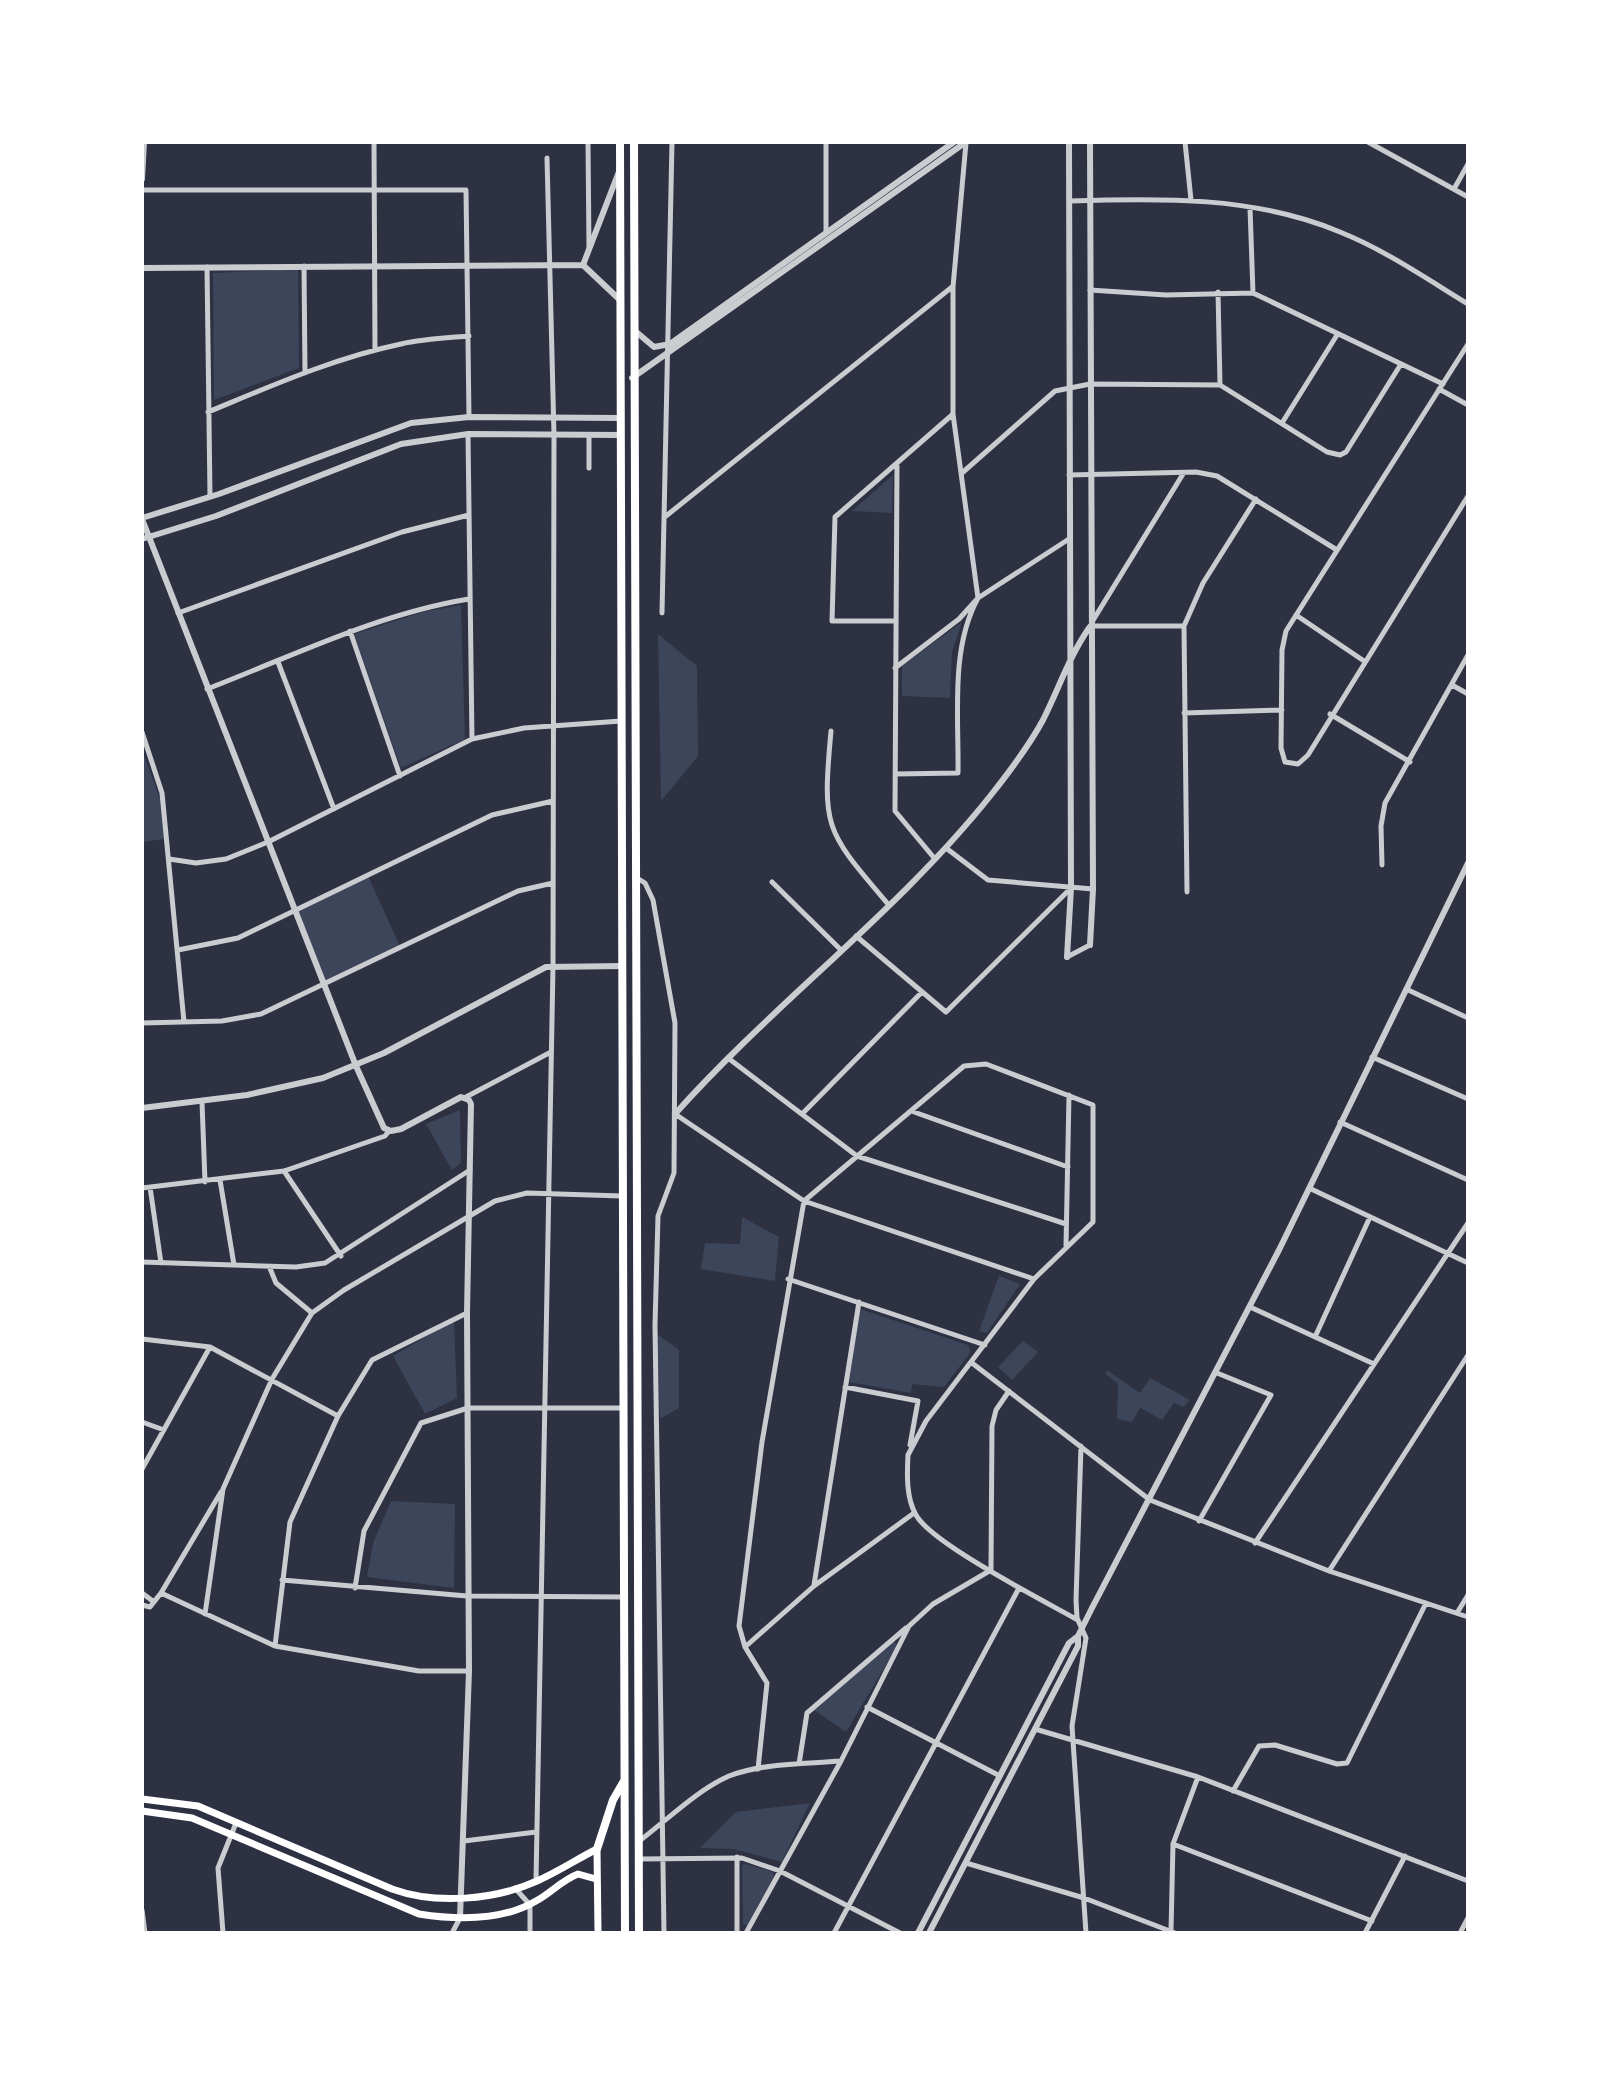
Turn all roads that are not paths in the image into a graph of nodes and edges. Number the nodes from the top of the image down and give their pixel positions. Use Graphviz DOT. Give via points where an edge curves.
graph roads {
  1 [pos="144,142"];
  2 [pos="374,142"];
  3 [pos="588,142"];
  4 [pos="620,142"];
  5 [pos="634,142"];
  6 [pos="672,142"];
  7 [pos="826,142"];
  8 [pos="954,142"];
  9 [pos="966,142"];
  10 [pos="1069,142"];
  11 [pos="1090,142"];
  12 [pos="1185,142"];
  13 [pos="1370,142"];
  14 [pos="547,158"];
  15 [pos="1468,164"];
  16 [pos="620,169"];
  17 [pos="142,179"];
  18 [pos="1454,189"];
  19 [pos="142,190"];
  20 [pos="375,192"];
  21 [pos="1468,197"];
  22 [pos="1191,200"];
  23 [pos="1070,201"];
  24 [pos="1090,201"];
  25 [pos="1250,208"];
  26 [pos="828,239"];
  27 [pos="589,253"];
  28 [pos="468,264"];
  29 [pos="304,265"];
  30 [pos="548,265"];
  31 [pos="583,265"];
  32 [pos="375,266"];
  33 [pos="207,267"];
  34 [pos="142,268"];
  35 [pos="953,287"];
  36 [pos="1090,290"];
  37 [pos="1218,292"];
  38 [pos="1253,293"];
  39 [pos="620,300"];
  40 [pos="1468,304"];
  41 [pos="633,327"];
  42 [pos="1337,335"];
  43 [pos="469,336"];
  44 [pos="1468,344"];
  45 [pos="670,348"];
  46 [pos="375,350"];
  47 [pos="1401,364"];
  48 [pos="305,373"];
  49 [pos="632,378"];
  50 [pos="1090,384"];
  51 [pos="1220,385"];
  52 [pos="1068,386"];
  53 [pos="1441,387"];
  54 [pos="1468,405"];
  55 [pos="208,412"];
  56 [pos="953,414"];
  57 [pos="469,417"];
  58 [pos="552,417"];
  59 [pos="620,418"];
  60 [pos="1282,423"];
  61 [pos="468,434"];
  62 [pos="554,435"];
  63 [pos="589,435"];
  64 [pos="620,435"];
  65 [pos="897,465"];
  66 [pos="589,468"];
  67 [pos="962,473"];
  68 [pos="1184,473"];
  69 [pos="1069,475"];
  70 [pos="1091,475"];
  71 [pos="210,496"];
  72 [pos="1468,496"];
  73 [pos="1256,499"];
  74 [pos="1465,506"];
  75 [pos="469,515"];
  76 [pos="665,517"];
  77 [pos="142,518"];
  78 [pos="145,539"];
  79 [pos="1069,539"];
  80 [pos="1337,550"];
  81 [pos="978,598"];
  82 [pos="469,599"];
  83 [pos="662,613"];
  84 [pos="178,614"];
  85 [pos="1296,615"];
  86 [pos="895,621"];
  87 [pos="1090,626"];
  88 [pos="1184,626"];
  89 [pos="350,631"];
  90 [pos="1468,655"];
  91 [pos="1069,658"];
  92 [pos="1364,661"];
  93 [pos="278,662"];
  94 [pos="895,668"];
  95 [pos="1451,685"];
  96 [pos="207,689"];
  97 [pos="1468,694"];
  98 [pos="1282,710"];
  99 [pos="1184,713"];
  100 [pos="1330,714"];
  101 [pos="622,721"];
  102 [pos="554,725"];
  103 [pos="831,731"];
  104 [pos="142,732"];
  105 [pos="472,739"];
  106 [pos="1410,762"];
  107 [pos="895,774"];
  108 [pos="400,776"];
  109 [pos="553,801"];
  110 [pos="334,809"];
  111 [pos="268,842"];
  112 [pos="946,848"];
  113 [pos="169,859"];
  114 [pos="935,859"];
  115 [pos="1468,863"];
  116 [pos="1382,865"];
  117 [pos="635,877"];
  118 [pos="772,882"];
  119 [pos="553,883"];
  120 [pos="1071,888"];
  121 [pos="1093,889"];
  122 [pos="1187,892"];
  123 [pos="888,904"];
  124 [pos="295,912"];
  125 [pos="855,936"];
  126 [pos="1090,945"];
  127 [pos="840,949"];
  128 [pos="178,950"];
  129 [pos="1067,957"];
  130 [pos="553,966"];
  131 [pos="622,966"];
  132 [pos="323,985"];
  133 [pos="1406,989"];
  134 [pos="922,992"];
  135 [pos="1468,1018"];
  136 [pos="184,1022"];
  137 [pos="142,1023"];
  138 [pos="551,1052"];
  139 [pos="1371,1057"];
  140 [pos="728,1058"];
  141 [pos="356,1066"];
  142 [pos="1069,1095"];
  143 [pos="466,1097"];
  144 [pos="1468,1099"];
  145 [pos="202,1102"];
  146 [pos="142,1108"];
  147 [pos="913,1112"];
  148 [pos="803,1113"];
  149 [pos="675,1114"];
  150 [pos="1340,1122"];
  151 [pos="389,1131"];
  152 [pos="857,1156"];
  153 [pos="1068,1167"];
  154 [pos="470,1170"];
  155 [pos="284,1171"];
  156 [pos="220,1180"];
  157 [pos="1468,1180"];
  158 [pos="205,1182"];
  159 [pos="150,1187"];
  160 [pos="142,1188"];
  161 [pos="1309,1188"];
  162 [pos="548,1193"];
  163 [pos="622,1196"];
  164 [pos="804,1201"];
  165 [pos="1370,1217"];
  166 [pos="469,1218"];
  167 [pos="1468,1223"];
  168 [pos="1066,1224"];
  169 [pos="1066,1246"];
  170 [pos="1448,1253"];
  171 [pos="341,1256"];
  172 [pos="142,1262"];
  173 [pos="161,1263"];
  174 [pos="1468,1263"];
  175 [pos="234,1265"];
  176 [pos="269,1266"];
  177 [pos="788,1279"];
  178 [pos="1034,1279"];
  179 [pos="859,1302"];
  180 [pos="1250,1307"];
  181 [pos="312,1313"];
  182 [pos="467,1313"];
  183 [pos="1315,1337"];
  184 [pos="142,1339"];
  185 [pos="985,1345"];
  186 [pos="210,1347"];
  187 [pos="1468,1355"];
  188 [pos="972,1363"];
  189 [pos="1374,1364"];
  190 [pos="1217,1373"];
  191 [pos="272,1379"];
  192 [pos="845,1387"];
  193 [pos="1009,1391"];
  194 [pos="468,1408"];
  195 [pos="544,1408"];
  196 [pos="624,1408"];
  197 [pos="338,1416"];
  198 [pos="142,1422"];
  199 [pos="164,1430"];
  200 [pos="1081,1446"];
  201 [pos="908,1455"];
  202 [pos="142,1469"];
  203 [pos="223,1489"];
  204 [pos="1150,1500"];
  205 [pos="914,1513"];
  206 [pos="1199,1521"];
  207 [pos="1255,1543"];
  208 [pos="991,1570"];
  209 [pos="1329,1571"];
  210 [pos="282,1580"];
  211 [pos="814,1586"];
  212 [pos="355,1588"];
  213 [pos="1019,1588"];
  214 [pos="142,1593"];
  215 [pos="161,1593"];
  216 [pos="1468,1595"];
  217 [pos="467,1596"];
  218 [pos="625,1597"];
  219 [pos="542,1598"];
  220 [pos="154,1602"];
  221 [pos="1426,1603"];
  222 [pos="142,1605"];
  223 [pos="1457,1613"];
  224 [pos="205,1614"];
  225 [pos="1468,1617"];
  226 [pos="1077,1619"];
  227 [pos="909,1626"];
  228 [pos="1082,1628"];
  229 [pos="1078,1636"];
  230 [pos="275,1646"];
  231 [pos="745,1647"];
  232 [pos="469,1671"];
  233 [pos="867,1707"];
  234 [pos="1035,1729"];
  235 [pos="1074,1740"];
  236 [pos="936,1743"];
  237 [pos="841,1761"];
  238 [pos="799,1764"];
  239 [pos="758,1769"];
  240 [pos="1000,1776"];
  241 [pos="1198,1777"];
  242 [pos="625,1780"];
  243 [pos="1233,1791"];
  244 [pos="142,1799"];
  245 [pos="142,1811"];
  246 [pos="236,1822"];
  247 [pos="662,1824"];
  248 [pos="536,1832"];
  249 [pos="231,1835"];
  250 [pos="464,1841"];
  251 [pos="638,1842"];
  252 [pos="1173,1844"];
  253 [pos="597,1849"];
  254 [pos="1405,1856"];
  255 [pos="737,1857"];
  256 [pos="663,1858"];
  257 [pos="639,1859"];
  258 [pos="966,1863"];
  259 [pos="780,1871"];
  260 [pos="596,1879"];
  261 [pos="1468,1881"];
  262 [pos="536,1882"];
  263 [pos="515,1888"];
  264 [pos="463,1897"];
  265 [pos="1084,1898"];
  266 [pos="530,1905"];
  267 [pos="848,1908"];
  268 [pos="142,1910"];
  269 [pos="460,1918"];
  270 [pos="1468,1918"];
  271 [pos="1372,1921"];
  272 [pos="1173,1932"];
  273 [pos="145,1933"];
  274 [pos="223,1933"];
  275 [pos="452,1933"];
  276 [pos="530,1933"];
  277 [pos="598,1933"];
  278 [pos="625,1933"];
  279 [pos="639,1933"];
  280 [pos="664,1933"];
  281 [pos="737,1933"];
  282 [pos="746,1933"];
  283 [pos="834,1933"];
  284 [pos="900,1933"];
  285 [pos="918,1933"];
  286 [pos="929,1933"];
  287 [pos="1086,1933"];
  288 [pos="1365,1933"];
  289 [pos="1460,1933"];
  1 -- 17 [label="street"];
  2 -- 20 [label="street"];
  3 -- 27 [label="street"];
  4 -- 16 [label="highway"];
  5 -- 41 [label="highway"];
  6 -- 45 [label="street"];
  7 -- 26 [label="street"];
  8 -- 26 [label="street"];
  9 -- 26 [label="street"];
  9 -- 35 [label="street"];
  10 -- 23 [label="street"];
  11 -- 24 [label="street"];
  12 -- 22 [label="street"];
  13 -- 18 [label="street"];
  14 -- 30 [label="street"];
  15 -- 18 [label="street"];
  16 -- 27 [label="street"];
  16 -- 39 [label="highway"];
  18 -- 21 [label="street"];
  19 -- 20 [label="street"];
  20 -- 28 [label="street" via="466,190"];
  20 -- 32 [label="street"];
  22 -- 24 [label="street"];
  22 -- 25 [label="street"];
  23 -- 24 [label="street"];
  23 -- 52 [label="street"];
  24 -- 36 [label="street"];
  25 -- 38 [label="street"];
  25 -- 40 [label="street" via="1340,231"];
  26 -- 45 [label="street"];
  27 -- 31 [label="street"];
  28 -- 30 [label="street"];
  28 -- 32 [label="street"];
  28 -- 43 [label="street"];
  29 -- 32 [label="street"];
  29 -- 33 [label="street"];
  29 -- 48 [label="street"];
  30 -- 31 [label="street"];
  30 -- 58 [label="street"];
  31 -- 39 [label="street"];
  32 -- 46 [label="street"];
  33 -- 34 [label="street"];
  33 -- 55 [label="street"];
  35 -- 56 [label="street"];
  35 -- 76 [label="street"];
  36 -- 37 [label="street"];
  36 -- 50 [label="street"];
  37 -- 38 [label="street"];
  37 -- 51 [label="street"];
  38 -- 42 [label="street"];
  39 -- 59 [label="highway"];
  41 -- 45 [label="street" via="654,347"];
  41 -- 49 [label="highway"];
  42 -- 47 [label="street"];
  42 -- 60 [label="street"];
  43 -- 46 [label="street"];
  43 -- 57 [label="street"];
  44 -- 53 [label="street"];
  45 -- 49 [label="street"];
  45 -- 76 [label="street"];
  46 -- 48 [label="street"];
  47 -- 53 [label="street"];
  47 -- 60 [label="street" via="1343,454 1327,452"];
  48 -- 55 [label="street"];
  49 -- 117 [label="highway"];
  50 -- 51 [label="street"];
  50 -- 52 [label="street"];
  50 -- 70 [label="street"];
  51 -- 60 [label="street"];
  52 -- 67 [label="street" via="1055,391"];
  52 -- 69 [label="street"];
  53 -- 54 [label="street"];
  53 -- 80 [label="street"];
  55 -- 71 [label="street"];
  56 -- 65 [label="street"];
  56 -- 67 [label="street"];
  57 -- 58 [label="street"];
  57 -- 71 [label="street" via="387,429"];
  58 -- 59 [label="street"];
  58 -- 62 [label="street"];
  59 -- 64 [label="highway"];
  61 -- 62 [label="street"];
  61 -- 75 [label="street"];
  61 -- 78 [label="street" via="401,444"];
  62 -- 63 [label="street"];
  62 -- 102 [label="street"];
  63 -- 64 [label="street"];
  63 -- 66 [label="street"];
  64 -- 101 [label="highway"];
  65 -- 86 [label="street"];
  65 -- 86 [label="street" via="835,517 832,621"];
  67 -- 81 [label="street"];
  68 -- 70 [label="street"];
  68 -- 73 [label="street" via="1217,476"];
  68 -- 87 [label="street"];
  69 -- 70 [label="street"];
  69 -- 79 [label="street"];
  70 -- 87 [label="street"];
  71 -- 77 [label="street"];
  72 -- 74 [label="street"];
  73 -- 80 [label="street"];
  73 -- 88 [label="street" via="1203,583"];
  74 -- 92 [label="street"];
  75 -- 82 [label="street"];
  75 -- 84 [label="street" via="402,532"];
  76 -- 83 [label="street"];
  77 -- 78 [label="street"];
  78 -- 84 [label="street"];
  79 -- 81 [label="street"];
  79 -- 91 [label="street"];
  80 -- 85 [label="street"];
  81 -- 94 [label="street"];
  81 -- 107 [label="street" via="961,647 957,775"];
  82 -- 89 [label="street" via="423,607"];
  82 -- 105 [label="street"];
  84 -- 96 [label="street"];
  85 -- 92 [label="street"];
  85 -- 98 [label="street" via="1282,650"];
  86 -- 94 [label="street"];
  87 -- 88 [label="street"];
  87 -- 91 [label="street"];
  87 -- 121 [label="street"];
  88 -- 99 [label="street"];
  89 -- 93 [label="street"];
  89 -- 108 [label="street"];
  90 -- 95 [label="street"];
  91 -- 112 [label="street" via="1035,733"];
  91 -- 120 [label="street"];
  92 -- 100 [label="street"];
  93 -- 96 [label="street"];
  93 -- 110 [label="street"];
  94 -- 107 [label="street"];
  95 -- 97 [label="street"];
  95 -- 106 [label="street"];
  96 -- 111 [label="street"];
  98 -- 99 [label="street"];
  98 -- 100 [label="street" via="1281,754 1293,765 1304,761"];
  99 -- 122 [label="street"];
  100 -- 106 [label="street"];
  101 -- 102 [label="street"];
  101 -- 131 [label="highway"];
  102 -- 105 [label="street"];
  102 -- 109 [label="street"];
  103 -- 123 [label="street" via="826,786 832,832"];
  104 -- 113 [label="street" via="162,793"];
  105 -- 108 [label="street"];
  106 -- 116 [label="street" via="1383,810"];
  107 -- 114 [label="street" via="898,818"];
  108 -- 110 [label="street"];
  109 -- 119 [label="street"];
  109 -- 124 [label="street" via="492,815"];
  110 -- 111 [label="street"];
  111 -- 113 [label="street" via="226,859"];
  111 -- 124 [label="street"];
  112 -- 114 [label="street"];
  112 -- 120 [label="street" via="988,880"];
  113 -- 128 [label="street"];
  114 -- 123 [label="street"];
  115 -- 133 [label="street"];
  117 -- 149 [label="street" via="645,883 653,900 675,1023"];
  117 -- 251 [label="highway"];
  118 -- 127 [label="street"];
  119 -- 130 [label="street"];
  119 -- 132 [label="street" via="518,891"];
  120 -- 121 [label="street"];
  120 -- 129 [label="street"];
  120 -- 134 [label="street" via="946,1012"];
  121 -- 126 [label="street"];
  123 -- 125 [label="street"];
  124 -- 128 [label="street" via="238,938"];
  124 -- 132 [label="street"];
  125 -- 127 [label="street"];
  125 -- 134 [label="street"];
  126 -- 129 [label="street"];
  127 -- 140 [label="street"];
  128 -- 136 [label="street"];
  130 -- 131 [label="street"];
  130 -- 138 [label="street"];
  130 -- 141 [label="street"];
  131 -- 163 [label="highway"];
  132 -- 136 [label="street" via="261,1014"];
  132 -- 141 [label="street"];
  133 -- 135 [label="street"];
  133 -- 139 [label="street"];
  134 -- 148 [label="street"];
  136 -- 137 [label="street"];
  138 -- 143 [label="street"];
  138 -- 162 [label="street"];
  139 -- 144 [label="street"];
  139 -- 150 [label="street"];
  140 -- 148 [label="street"];
  140 -- 149 [label="street"];
  141 -- 145 [label="street" via="285,1089"];
  141 -- 151 [label="street"];
  142 -- 147 [label="street" via="972,1063"];
  142 -- 153 [label="street"];
  142 -- 169 [label="street" via="1093,1105 1093,1222"];
  143 -- 151 [label="street"];
  143 -- 154 [label="street" via="472,1110"];
  145 -- 146 [label="street"];
  145 -- 158 [label="street"];
  147 -- 152 [label="street"];
  147 -- 153 [label="street"];
  148 -- 152 [label="street"];
  149 -- 164 [label="street"];
  149 -- 247 [label="street" via="673,1181 658,1216 656,1309"];
  150 -- 157 [label="street"];
  150 -- 161 [label="street"];
  151 -- 155 [label="street"];
  152 -- 164 [label="street"];
  152 -- 168 [label="street"];
  153 -- 168 [label="street"];
  154 -- 166 [label="street"];
  154 -- 171 [label="street"];
  155 -- 156 [label="street"];
  155 -- 171 [label="street"];
  156 -- 158 [label="street"];
  156 -- 175 [label="street"];
  158 -- 159 [label="street"];
  159 -- 160 [label="street"];
  159 -- 173 [label="street"];
  161 -- 165 [label="street"];
  161 -- 180 [label="street"];
  162 -- 163 [label="street"];
  162 -- 166 [label="street" via="510,1196"];
  162 -- 195 [label="street"];
  163 -- 196 [label="highway"];
  164 -- 177 [label="street"];
  164 -- 178 [label="street"];
  165 -- 170 [label="street"];
  165 -- 183 [label="street"];
  166 -- 181 [label="street"];
  166 -- 182 [label="street"];
  167 -- 170 [label="street"];
  168 -- 169 [label="street"];
  169 -- 178 [label="street"];
  170 -- 174 [label="street"];
  170 -- 189 [label="street"];
  171 -- 176 [label="street" via="313,1266"];
  172 -- 173 [label="street"];
  173 -- 175 [label="street"];
  175 -- 176 [label="street"];
  176 -- 181 [label="street" via="276,1283"];
  177 -- 179 [label="street"];
  177 -- 231 [label="street" via="739,1626"];
  178 -- 185 [label="street"];
  179 -- 185 [label="street"];
  179 -- 192 [label="street"];
  180 -- 183 [label="street"];
  180 -- 190 [label="street"];
  181 -- 191 [label="street"];
  182 -- 194 [label="street"];
  182 -- 197 [label="street" via="372,1360"];
  183 -- 189 [label="street"];
  184 -- 186 [label="street"];
  185 -- 188 [label="street"];
  186 -- 191 [label="street"];
  186 -- 199 [label="street"];
  187 -- 209 [label="street"];
  188 -- 193 [label="street"];
  188 -- 201 [label="street" via="926,1421"];
  189 -- 207 [label="street"];
  190 -- 204 [label="street"];
  190 -- 206 [label="street" via="1271,1395"];
  191 -- 197 [label="street"];
  191 -- 203 [label="street"];
  192 -- 201 [label="street" via="918,1401"];
  192 -- 211 [label="street"];
  193 -- 200 [label="street"];
  193 -- 208 [label="street" via="992,1426"];
  194 -- 195 [label="street"];
  194 -- 212 [label="street" via="421,1423 364,1531"];
  194 -- 217 [label="street"];
  195 -- 196 [label="street"];
  195 -- 219 [label="street"];
  196 -- 218 [label="highway"];
  197 -- 210 [label="street" via="290,1522"];
  198 -- 199 [label="street"];
  199 -- 202 [label="street"];
  200 -- 204 [label="street"];
  200 -- 226 [label="street"];
  201 -- 205 [label="street"];
  203 -- 215 [label="street"];
  203 -- 224 [label="street"];
  204 -- 206 [label="street"];
  204 -- 228 [label="street"];
  205 -- 208 [label="street" via="929,1531"];
  205 -- 211 [label="street"];
  206 -- 207 [label="street"];
  207 -- 209 [label="street"];
  208 -- 213 [label="street"];
  208 -- 227 [label="street" via="926,1609"];
  209 -- 221 [label="street"];
  210 -- 212 [label="street"];
  210 -- 230 [label="street"];
  211 -- 231 [label="street"];
  212 -- 217 [label="street"];
  213 -- 226 [label="street"];
  213 -- 236 [label="street"];
  214 -- 220 [label="street"];
  215 -- 220 [label="street"];
  215 -- 224 [label="street"];
  216 -- 223 [label="street"];
  217 -- 219 [label="street"];
  217 -- 232 [label="street"];
  218 -- 219 [label="street"];
  218 -- 242 [label="highway"];
  219 -- 248 [label="street"];
  220 -- 222 [label="street"];
  221 -- 223 [label="street"];
  221 -- 243 [label="street" via="1347,1763 1275,1745 1259,1746"];
  223 -- 225 [label="street"];
  224 -- 230 [label="street"];
  226 -- 228 [label="street"];
  227 -- 233 [label="street"];
  227 -- 238 [label="street" via="807,1713"];
  228 -- 229 [label="street"];
  228 -- 235 [label="street" via="1086,1638 1073,1713"];
  229 -- 234 [label="street" via="1078,1646"];
  229 -- 240 [label="street" via="1069,1643"];
  230 -- 232 [label="street" via="419,1671"];
  231 -- 239 [label="street" via="767,1683"];
  232 -- 250 [label="street"];
  233 -- 236 [label="street"];
  233 -- 237 [label="street"];
  234 -- 235 [label="street"];
  234 -- 258 [label="street"];
  235 -- 241 [label="street"];
  235 -- 265 [label="street"];
  236 -- 240 [label="street"];
  236 -- 267 [label="street"];
  237 -- 238 [label="street"];
  237 -- 259 [label="street"];
  238 -- 239 [label="street"];
  239 -- 247 [label="street" via="717,1782"];
  240 -- 285 [label="street"];
  241 -- 243 [label="street"];
  241 -- 252 [label="street"];
  242 -- 253 [label="highway"];
  242 -- 278 [label="highway"];
  243 -- 254 [label="street"];
  244 -- 246 [label="main road" via="198,1806"];
  245 -- 249 [label="main road" via="179,1815"];
  246 -- 249 [label="street"];
  246 -- 264 [label="main road" via="407,1895"];
  247 -- 251 [label="street"];
  247 -- 256 [label="street"];
  248 -- 250 [label="street"];
  248 -- 262 [label="street"];
  249 -- 269 [label="main road" via="401,1908"];
  249 -- 274 [label="street" via="218,1868"];
  250 -- 264 [label="street"];
  251 -- 257 [label="highway"];
  252 -- 271 [label="street"];
  252 -- 272 [label="street"];
  253 -- 260 [label="main road"];
  253 -- 262 [label="main road"];
  254 -- 261 [label="street"];
  254 -- 271 [label="street"];
  255 -- 256 [label="street"];
  255 -- 259 [label="street"];
  255 -- 281 [label="street"];
  256 -- 257 [label="street"];
  256 -- 280 [label="street"];
  257 -- 279 [label="highway"];
  258 -- 265 [label="street"];
  258 -- 286 [label="street"];
  259 -- 267 [label="street"];
  259 -- 282 [label="street"];
  260 -- 266 [label="main road" via="578,1874"];
  260 -- 277 [label="main road"];
  262 -- 263 [label="main road"];
  263 -- 264 [label="main road"];
  263 -- 266 [label="street"];
  264 -- 269 [label="street"];
  265 -- 272 [label="street"];
  265 -- 287 [label="street"];
  266 -- 269 [label="main road"];
  266 -- 276 [label="street"];
  267 -- 283 [label="street"];
  267 -- 284 [label="street"];
  268 -- 273 [label="street"];
  269 -- 275 [label="street"];
  270 -- 289 [label="street"];
  271 -- 288 [label="street"];
}
